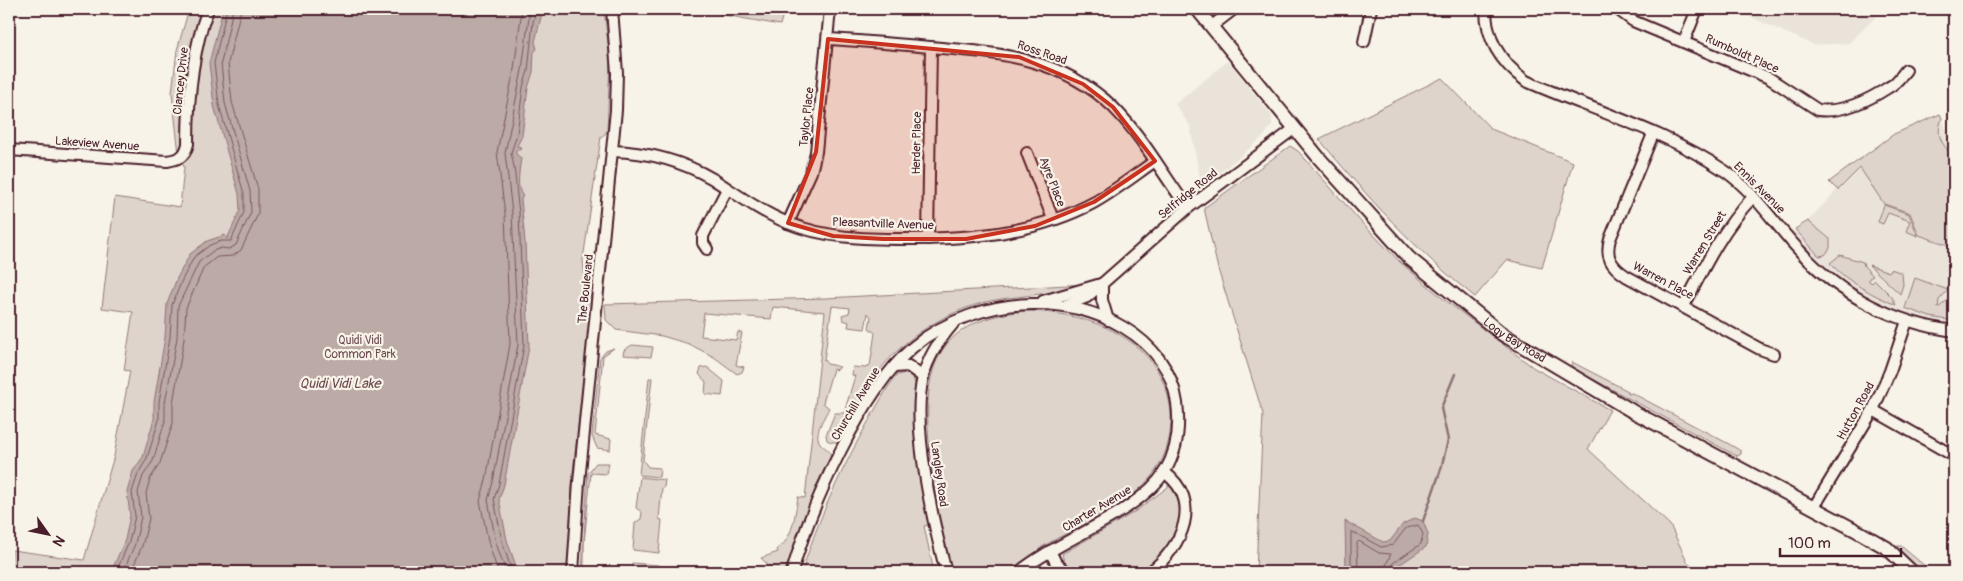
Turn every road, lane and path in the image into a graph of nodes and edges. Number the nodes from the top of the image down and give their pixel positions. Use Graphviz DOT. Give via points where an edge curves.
graph roads {
  1 [pos="208,9"];
  2 [pos="612,9"];
  3 [pos="830,9"];
  4 [pos="1197,9"];
  5 [pos="1234,9"];
  6 [pos="1371,9"];
  7 [pos="1486,9"];
  8 [pos="1617,9"];
  9 [pos="1698,9"];
  10 [pos="1212,26"];
  11 [pos="828,39"];
  12 [pos="1364,42"];
  13 [pos="1684,42"];
  14 [pos="931,47"];
  15 [pos="1906,70"];
  16 [pos="1295,128"];
  17 [pos="1653,134"];
  18 [pos="9,150"];
  19 [pos="612,151"];
  20 [pos="1027,153"];
  21 [pos="183,156"];
  22 [pos="1155,161"];
  23 [pos="727,189"];
  24 [pos="1753,197"];
  25 [pos="1188,208"];
  26 [pos="1053,220"];
  27 [pos="788,223"];
  28 [pos="928,239"];
  29 [pos="707,249"];
  30 [pos="1102,284"];
  31 [pos="1034,304"];
  32 [pos="1060,306"];
  33 [pos="1684,306"];
  34 [pos="1108,320"];
  35 [pos="956,321"];
  36 [pos="1907,321"];
  37 [pos="1954,331"];
  38 [pos="1774,354"];
  39 [pos="894,366"];
  40 [pos="923,377"];
  41 [pos="1873,410"];
  42 [pos="1954,456"];
  43 [pos="1164,472"];
  44 [pos="1814,507"];
  45 [pos="1050,551"];
  46 [pos="573,572"];
  47 [pos="792,572"];
  48 [pos="946,572"];
  49 [pos="1019,572"];
  50 [pos="1066,572"];
  51 [pos="1150,572"];
  52 [pos="1912,572"];
  1 -- 21 [label="street, Clancey Drive" via="196,52 188,144"];
  2 -- 19 [label="street, The Boulevard" via="617,80"];
  3 -- 11 [label="street, Taylor Place"];
  4 -- 10 [label="main road, Logy Bay Road"];
  5 -- 10 [label="street"];
  6 -- 12 [label="street"];
  7 -- 17 [label="street, Ennis Avenue" via="1496,50 1512,71 1532,84"];
  8 -- 13 [label="street, Rumboldt Place" via="1633,21"];
  9 -- 13 [label="street"];
  10 -- 16 [label="main road, Logy Bay Road"];
  11 -- 14 [label="street, Ross Road"];
  11 -- 27 [label="street, Taylor Place" via="816,152 811,172"];
  13 -- 15 [label="street, Rumboldt Place" via="1769,78 1810,106 1828,111 1844,108 1891,87"];
  14 -- 22 [label="street, Ross Road" via="1002,53 1038,62 1066,74 1113,107"];
  14 -- 28 [label="street, Herder Place"];
  16 -- 25 [label="street, Selfridge Road"];
  16 -- 44 [label="main road, Logy Bay Road" via="1409,258 1502,334 1632,411"];
  17 -- 24 [label="street, Ennis Avenue" via="1711,162"];
  17 -- 33 [label="street, Warren Place" via="1610,239 1608,257 1626,276"];
  18 -- 21 [label="street, Lakeview Avenue" via="166,161"];
  19 -- 23 [label="street, Pleasantville Avenue" via="670,160"];
  19 -- 46 [label="street, The Boulevard" via="576,511"];
  20 -- 26 [label="street, Ayre Place"];
  22 -- 25 [label="street, Ross Road"];
  22 -- 26 [label="street, Pleasantville Avenue" via="1094,202"];
  23 -- 27 [label="street, Pleasantville Avenue" via="754,207"];
  23 -- 29 [label="street" via="703,236"];
  24 -- 33 [label="street, Warren Street" via="1725,232"];
  24 -- 36 [label="street, Ennis Avenue" via="1800,252 1835,283 1879,310"];
  25 -- 30 [label="street, Selfridge Road"];
  26 -- 28 [label="street, Pleasantville Avenue" via="966,238"];
  27 -- 28 [label="street, Pleasantville Avenue" via="833,236"];
  30 -- 31 [label="street, Selfridge Road"];
  30 -- 32 [label="street, Selfridge Road" via="1083,300"];
  30 -- 34 [label="street" via="1102,300"];
  31 -- 32 [label="street, Charter Avenue"];
  31 -- 35 [label="street, Churchill Avenue" via="984,311"];
  32 -- 34 [label="street, Charter Avenue"];
  33 -- 38 [label="street, Warren Place"];
  34 -- 43 [label="street, Charter Avenue" via="1145,343 1163,365 1174,388 1177,431 1173,452"];
  35 -- 39 [label="street, Churchill Avenue" via="922,340"];
  35 -- 40 [label="street, Langley Road" via="933,351"];
  36 -- 37 [label="street, Ennis Avenue"];
  36 -- 41 [label="street, Hutton Road"];
  39 -- 40 [label="street" via="908,366"];
  39 -- 47 [label="street, Churchill Avenue" via="859,418 833,468"];
  40 -- 48 [label="street, Langley Road" via="920,416 926,475"];
  41 -- 42 [label="street"];
  41 -- 44 [label="street, Hutton Road"];
  43 -- 45 [label="street, Charter Avenue" via="1139,499"];
  43 -- 51 [label="street" via="1178,483 1186,505 1186,516 1173,548"];
  44 -- 52 [label="main road, Logy Bay Road" via="1886,548"];
  45 -- 49 [label="street, Charter Avenue"];
  45 -- 50 [label="street"];
}
